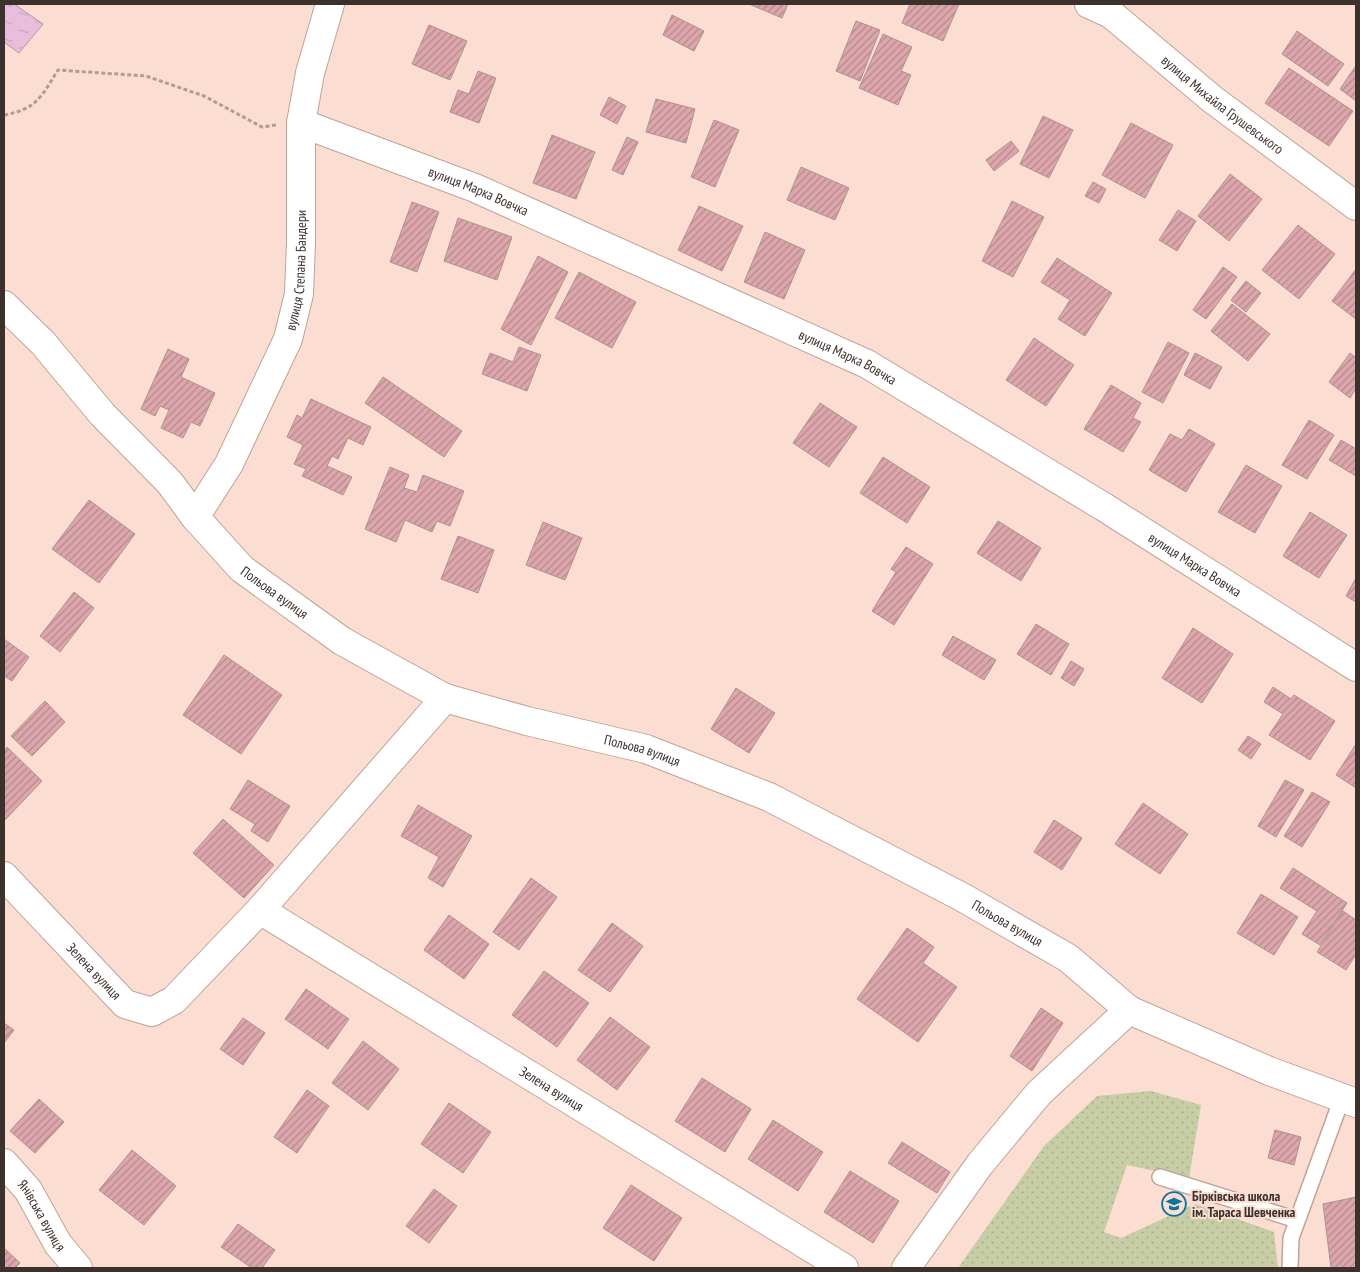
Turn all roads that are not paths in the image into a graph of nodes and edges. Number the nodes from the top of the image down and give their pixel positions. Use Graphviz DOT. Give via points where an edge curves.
graph roads {
  1 [pos="330,4"];
  2 [pos="1089,4"];
  3 [pos="301,123"];
  4 [pos="1356,206"];
  5 [pos="4,305"];
  6 [pos="195,517"];
  7 [pos="1356,667"];
  8 [pos="444,698"];
  9 [pos="4,876"];
  10 [pos="260,910"];
  11 [pos="1129,1010"];
  12 [pos="1349,1101"];
  13 [pos="4,1163"];
  14 [pos="1160,1177"];
  15 [pos="1296,1220"];
  16 [pos="78,1268"];
  17 [pos="844,1268"];
  18 [pos="906,1268"];
  19 [pos="1290,1268"];
  1 -- 3 [label="street, вулиця Степана Бандери" via="310,73"];
  2 -- 4 [label="street, вулиця Михайла Грушевського" via="1111,14 1212,99"];
  3 -- 6 [label="street, вулиця Степана Бандери" via="299,294 288,339 229,464"];
  3 -- 7 [label="street, вулиця Марка Вовчка" via="475,188 867,364"];
  5 -- 6 [label="street, Польова вулиця" via="43,343 102,414 170,483"];
  6 -- 8 [label="street, Польова вулиця" via="242,570 342,641"];
  8 -- 10 [label="street, Зелена вулиця"];
  8 -- 11 [label="street, Польова вулиця" via="646,749 769,796 962,897 1068,958"];
  9 -- 10 [label="street, Зелена вулиця" via="125,1004 152,1012 174,1000"];
  10 -- 17 [label="street, Зелена вулиця"];
  11 -- 12 [label="street, Польова вулиця" via="1269,1071"];
  11 -- 18 [label="street" via="1039,1093 980,1164"];
  12 -- 15 [label="lane"];
  13 -- 16 [label="street, Янівська вулиця" via="28,1190 58,1244"];
  14 -- 15 [label="lane"];
  15 -- 19 [label="lane" via="1291,1238"];
}
